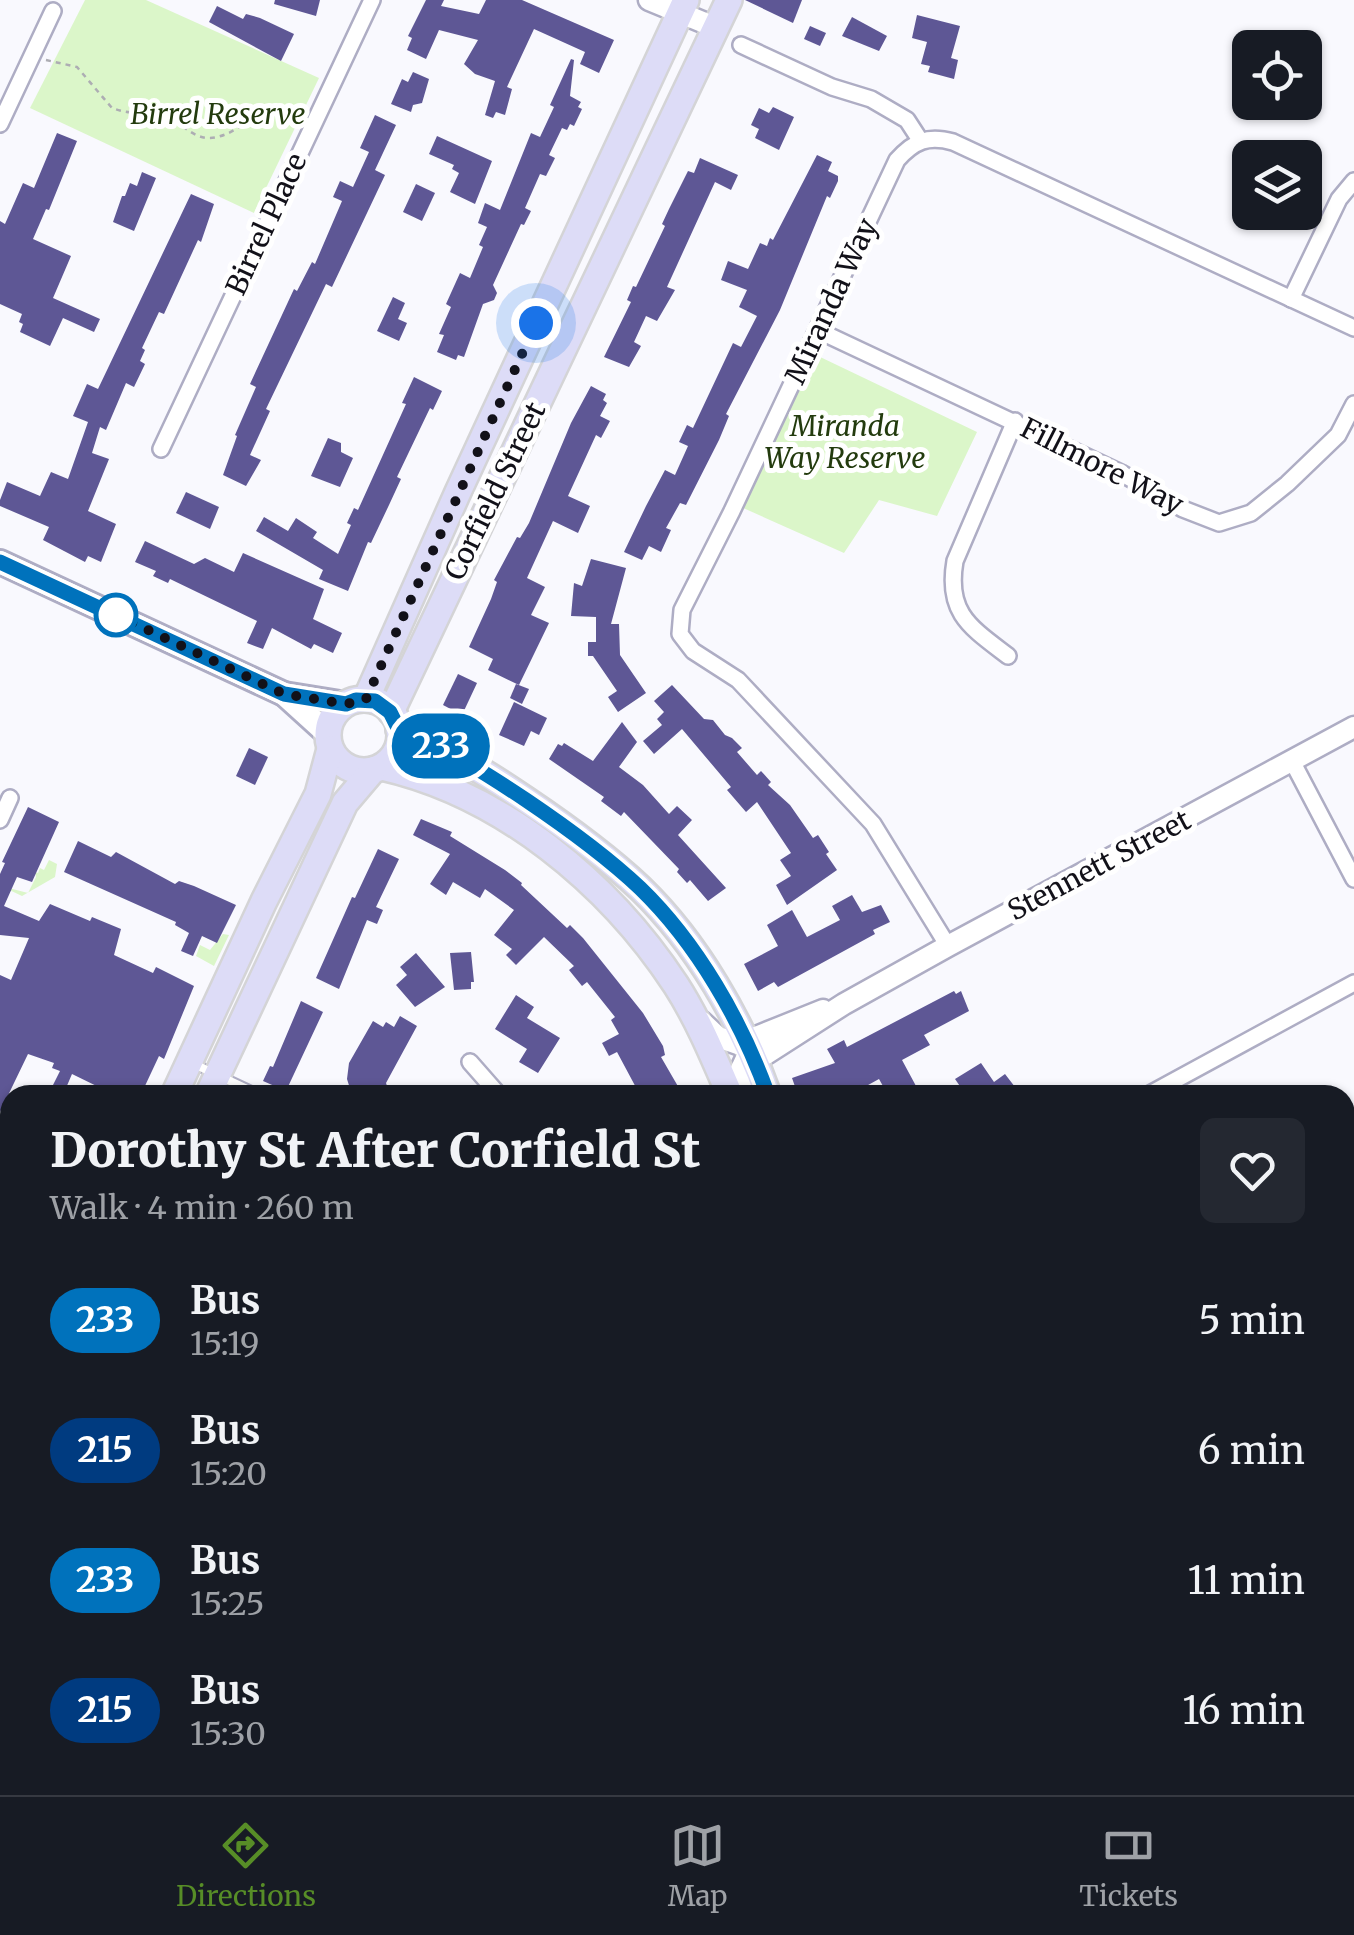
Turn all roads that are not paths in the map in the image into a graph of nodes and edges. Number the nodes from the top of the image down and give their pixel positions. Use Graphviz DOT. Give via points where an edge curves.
graph roads {
  1 [pos="372,0"];
  2 [pos="649,0"];
  3 [pos="730,0"];
  4 [pos="683,7"];
  5 [pos="53,10"];
  6 [pos="717,28"];
  7 [pos="742,44"];
  8 [pos="0,124"];
  9 [pos="920,140"];
  10 [pos="1354,181"];
  11 [pos="1291,298"];
  12 [pos="1354,328"];
  13 [pos="817,330"];
  14 [pos="1354,404"];
  15 [pos="1015,421"];
  16 [pos="161,449"];
  17 [pos="0,562"];
  18 [pos="1008,656"];
  19 [pos="284,694"];
  20 [pos="356,702"];
  21 [pos="395,721"];
  22 [pos="1354,727"];
  23 [pos="329,741"];
  24 [pos="1292,761"];
  25 [pos="378,768"];
  26 [pos="10,798"];
  27 [pos="0,820"];
  28 [pos="1354,879"];
  29 [pos="948,946"];
  30 [pos="1354,984"];
  31 [pos="691,1011"];
  32 [pos="750,1050"];
  33 [pos="190,1062"];
  34 [pos="470,1062"];
  35 [pos="179,1085"];
  36 [pos="212,1085"];
  37 [pos="490,1085"];
  38 [pos="725,1085"];
  39 [pos="745,1085"];
  40 [pos="764,1085"];
  41 [pos="1167,1085"];
  1 -- 16 [label="street, Birrel Place"];
  2 -- 4 [label="street"];
  3 -- 6 [label="main road, Corfield Street"];
  4 -- 6 [label="street"];
  4 -- 20 [label="main road, Corfield Street"];
  5 -- 8 [label="street"];
  6 -- 21 [label="main road, Corfield Street"];
  7 -- 9 [label="street" via="870,99 907,120"];
  9 -- 11 [label="street" via="953,142"];
  9 -- 13 [label="street, Miranda Way" via="897,160"];
  10 -- 11 [label="street"];
  11 -- 12 [label="street"];
  13 -- 15 [label="street, Fillmore Way"];
  13 -- 29 [label="street, Miranda Way" via="682,610 680,634 693,651 738,680 873,824"];
  14 -- 15 [label="street, Fillmore Way" via="1338,435 1287,484 1251,513 1219,522"];
  15 -- 18 [label="street" via="954,562 951,584 963,618"];
  17 -- 19 [label="main road"];
  19 -- 20 [label="main road"];
  19 -- 23 [label="main road"];
  20 -- 21 [label="main road"];
  20 -- 23 [label="main road" via="330,722"];
  21 -- 25 [label="main road" via="396,751"];
  21 -- 32 [label="main road" via="584,839 642,890 680,935"];
  22 -- 24 [label="street, Stennett Street"];
  23 -- 25 [label="main road" via="335,758 352,770"];
  23 -- 33 [label="main road" via="318,794"];
  24 -- 28 [label="street"];
  24 -- 29 [label="street, Stennett Street"];
  25 -- 31 [label="main road" via="459,792 545,846 640,936"];
  25 -- 36 [label="main road" via="346,803"];
  26 -- 27 [label="street"];
  29 -- 32 [label="street, Stennett Street" via="844,1004 767,1030"];
  30 -- 41 [label="street"];
  31 -- 32 [label="street" via="718,1037"];
  31 -- 38 [label="main road"];
  32 -- 39 [label="street" via="741,1069"];
  32 -- 40 [label="main road"];
  33 -- 35 [label="main road"];
  33 -- 36 [label="lane"];
  34 -- 37 [label="street"];
}
